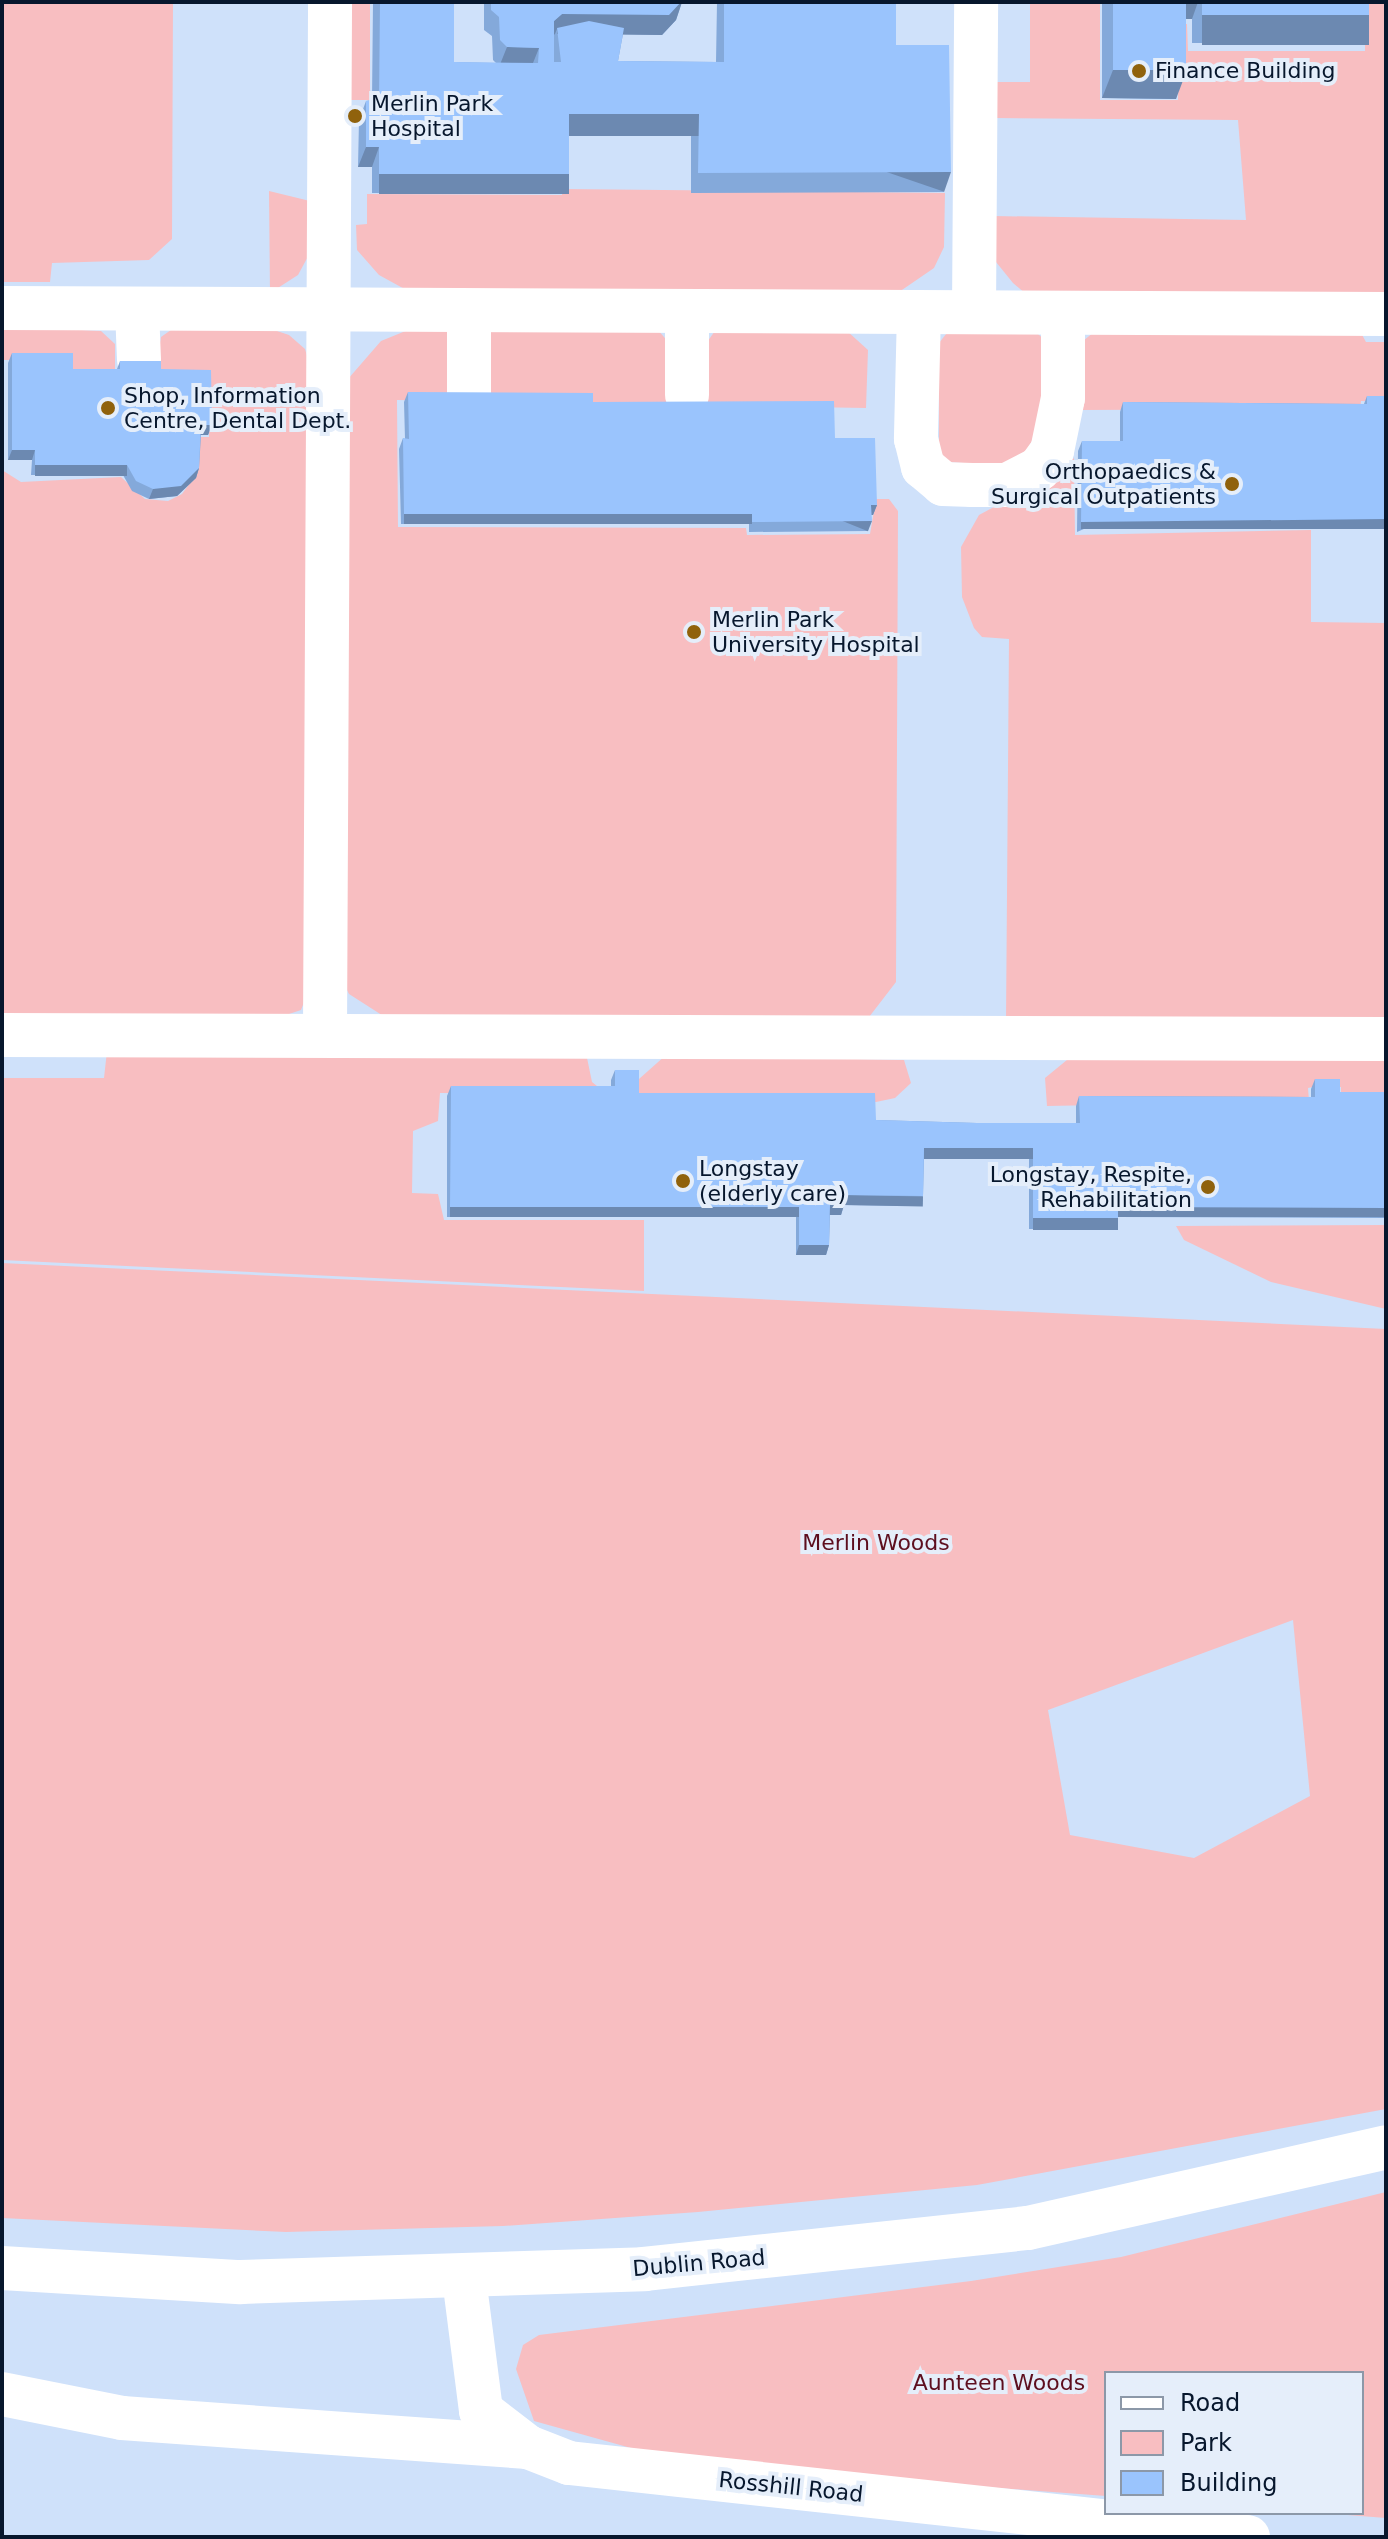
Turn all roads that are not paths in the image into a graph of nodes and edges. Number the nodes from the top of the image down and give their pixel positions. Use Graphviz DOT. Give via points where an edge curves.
graph roads {
  1 [pos="330,2"];
  2 [pos="976,2"];
  3 [pos="2,308"];
  4 [pos="137,310"];
  5 [pos="687,312"];
  6 [pos="919,312"];
  7 [pos="974,312"];
  8 [pos="327,313"];
  9 [pos="469,313"];
  10 [pos="1063,313"];
  11 [pos="1386,314"];
  12 [pos="139,360"];
  13 [pos="469,393"];
  14 [pos="687,395"];
  15 [pos="325,1034"];
  16 [pos="2,1035"];
  17 [pos="1386,1039"];
  18 [pos="1386,2147"];
  19 [pos="2,2268"];
  20 [pos="464,2278"];
  21 [pos="2,2394"];
  22 [pos="528,2447"];
  23 [pos="1248,2537"];
  1 -- 8 [label="street"];
  2 -- 7 [label="street"];
  3 -- 4 [label="street"];
  4 -- 8 [label="street"];
  4 -- 12 [label="street"];
  5 -- 6 [label="street"];
  5 -- 9 [label="street"];
  5 -- 14 [label="street"];
  6 -- 7 [label="street"];
  6 -- 10 [label="street" via="916,439 923,467 943,484 972,485 1007,485 1039,469 1052,451 1063,398"];
  7 -- 10 [label="street"];
  8 -- 9 [label="street"];
  8 -- 15 [label="street"];
  9 -- 13 [label="street"];
  10 -- 11 [label="street"];
  15 -- 16 [label="street"];
  15 -- 17 [label="street"];
  18 -- 20 [label="street, Dublin Road" via="1028,2228 644,2269"];
  19 -- 20 [label="street, Dublin Road" via="241,2282"];
  20 -- 22 [label="street, Rosshill Road" via="481,2411"];
  21 -- 22 [label="street" via="122,2418"];
  22 -- 23 [label="street, Rosshill Road" via="569,2463"];
}
